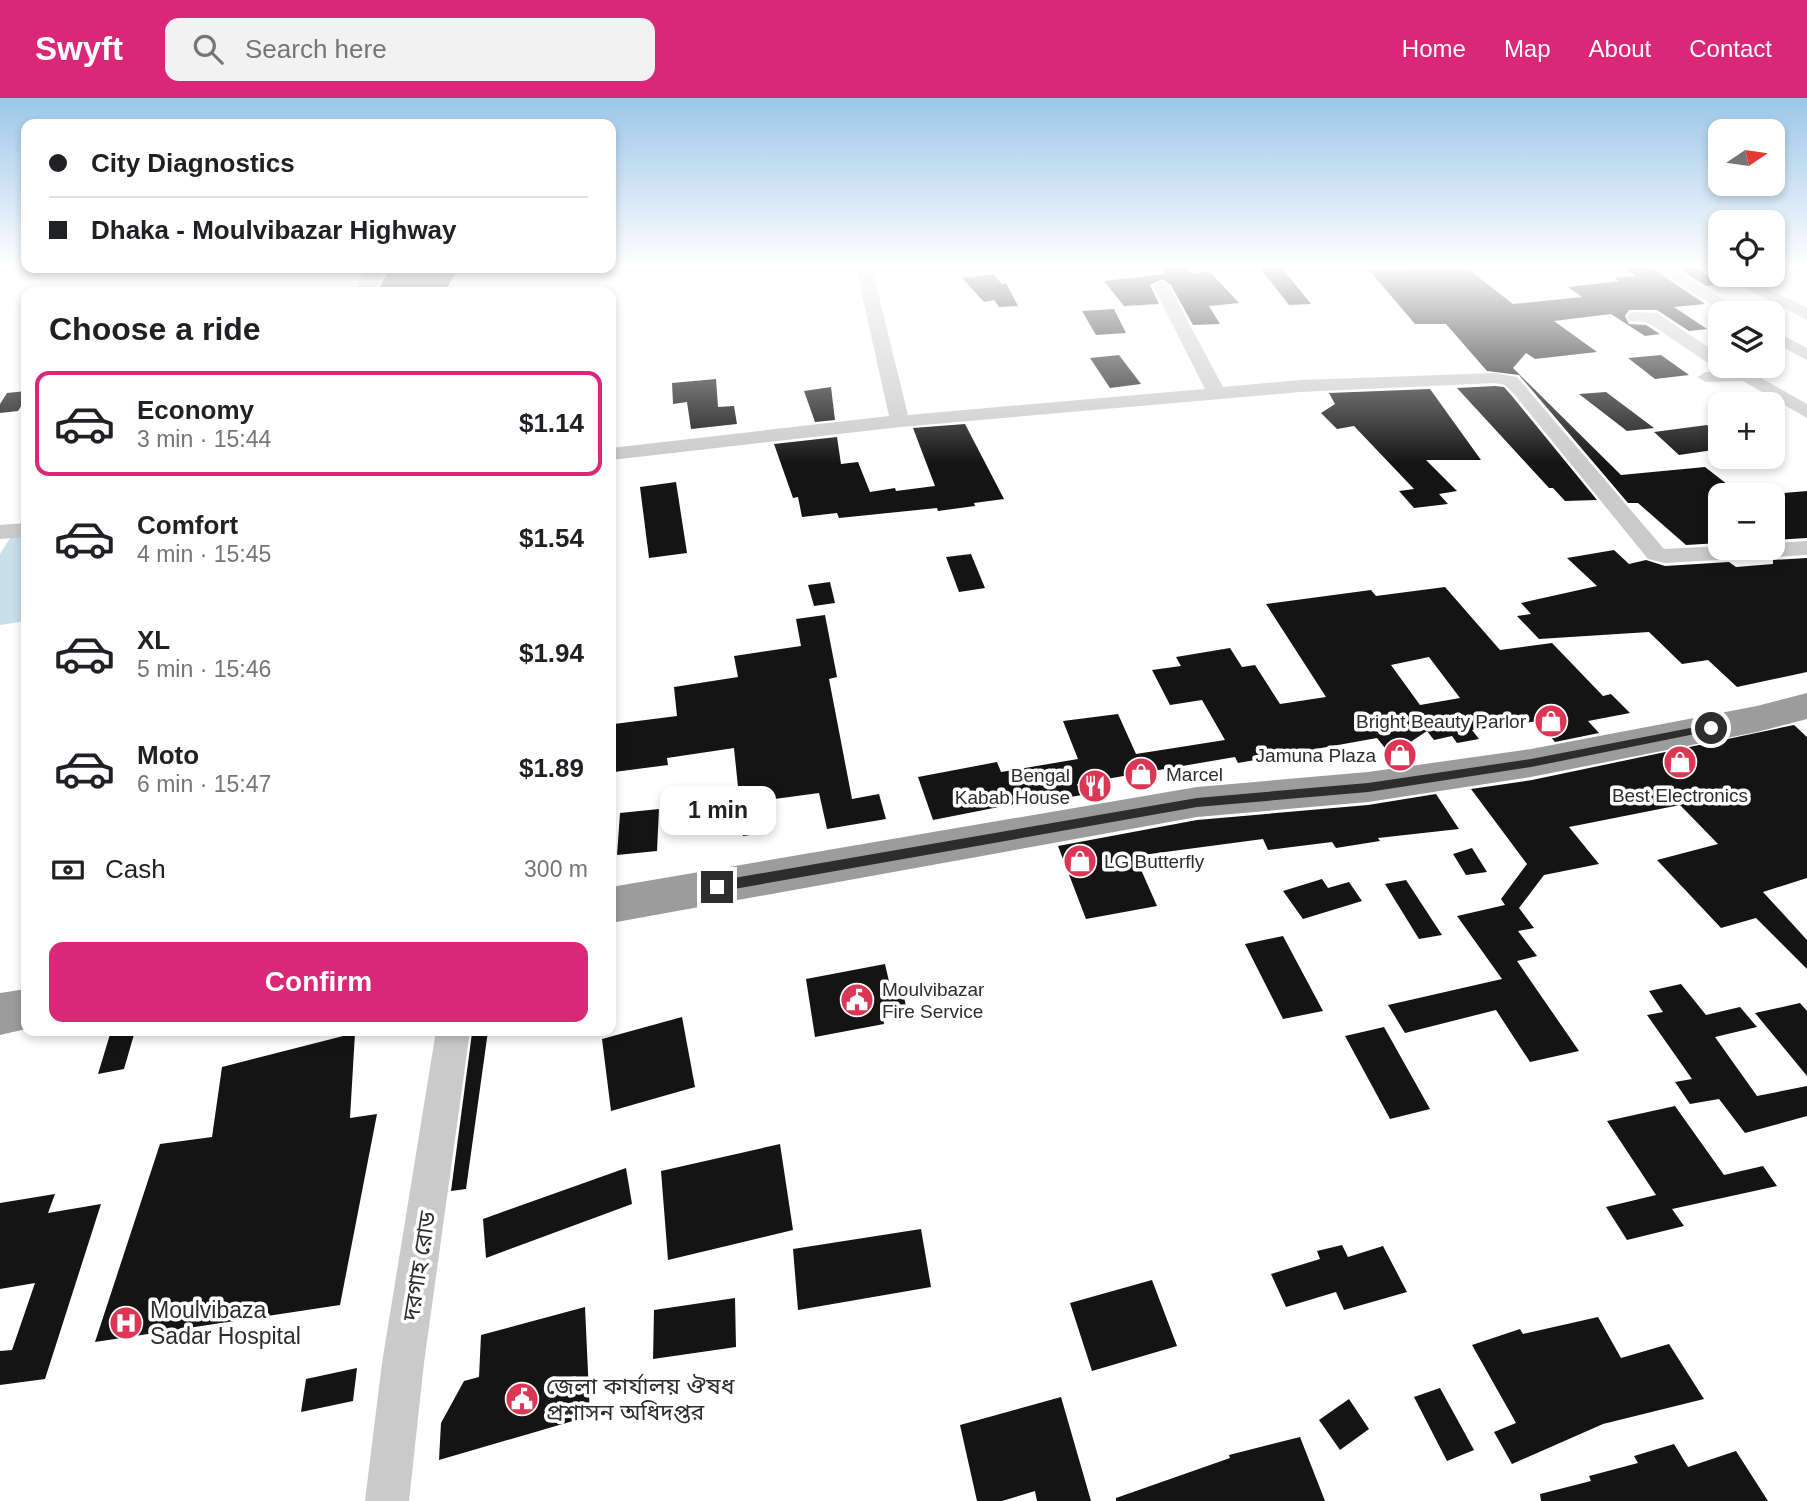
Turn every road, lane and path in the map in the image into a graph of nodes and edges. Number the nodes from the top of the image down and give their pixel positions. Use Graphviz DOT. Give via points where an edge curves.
graph roads {
  1 [pos="879,333"];
  2 [pos="1186,333"];
  3 [pos="1676,333"];
  4 [pos="1785,342"];
  5 [pos="1708,355"];
  6 [pos="1807,355"];
  7 [pos="1753,378"];
  8 [pos="1217,394"];
  9 [pos="1807,412"];
  10 [pos="900,421"];
  11 [pos="616,453"];
  12 [pos="21,530"];
  13 [pos="0,532"];
  14 [pos="1807,548"];
  15 [pos="1807,706"];
  16 [pos="616,904"];
  17 [pos="21,1010"];
  18 [pos="0,1014"];
  19 [pos="452,1036"];
  20 [pos="387,1501"];
  1 -- 10 [label="street"];
  2 -- 8 [label="street"];
  3 -- 5 [label="street"];
  4 -- 6 [label="street"];
  7 -- 9 [label="street"];
  8 -- 10 [label="street"];
  8 -- 14 [label="street" via="1495,378 1511,382 1656,554"];
  10 -- 11 [label="street"];
  12 -- 13 [label="street"];
  15 -- 16 [label="highway" via="1531,763 1368,787 1197,802"];
  17 -- 18 [label="highway"];
  19 -- 20 [label="street, দরগাহ রোড"];
}
